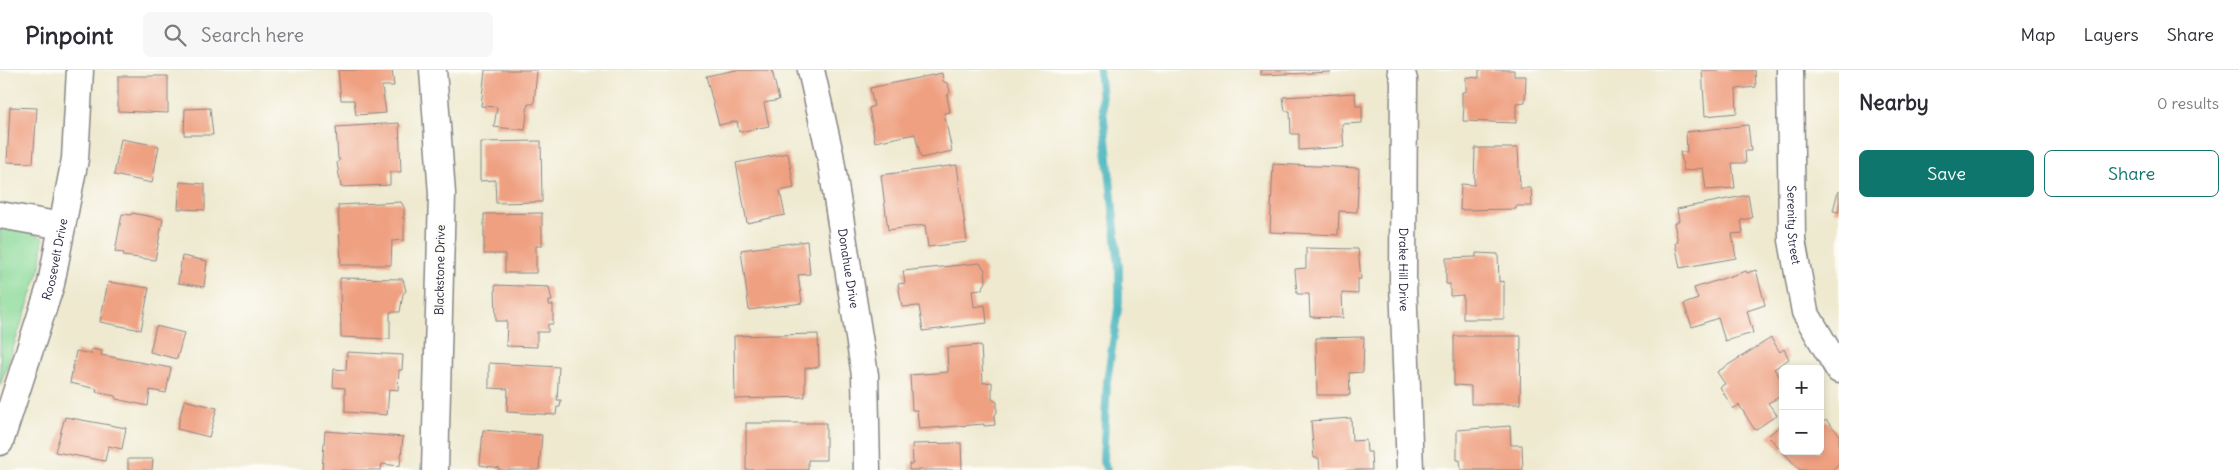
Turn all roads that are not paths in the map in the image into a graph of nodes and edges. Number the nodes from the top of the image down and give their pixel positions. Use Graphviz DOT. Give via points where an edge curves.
graph roads {
  1 [pos="80,70"];
  2 [pos="433,70"];
  3 [pos="811,70"];
  4 [pos="1790,70"];
  5 [pos="1405,73"];
  6 [pos="0,215"];
  7 [pos="62,226"];
  8 [pos="1839,370"];
  9 [pos="0,442"];
  10 [pos="435,470"];
  11 [pos="867,470"];
  12 [pos="1410,470"];
  1 -- 7 [label="street, Roosevelt Drive" via="75,159"];
  2 -- 10 [label="street, Blackstone Drive" via="442,194"];
  3 -- 11 [label="street, Donahue Drive" via="830,154 865,375"];
  4 -- 8 [label="street, Serenity Street" via="1792,240 1806,312"];
  5 -- 12 [label="street, Drake Hill Drive" via="1403,282"];
  6 -- 7 [label="street"];
  7 -- 9 [label="street, Roosevelt Drive" via="51,284"];
}
